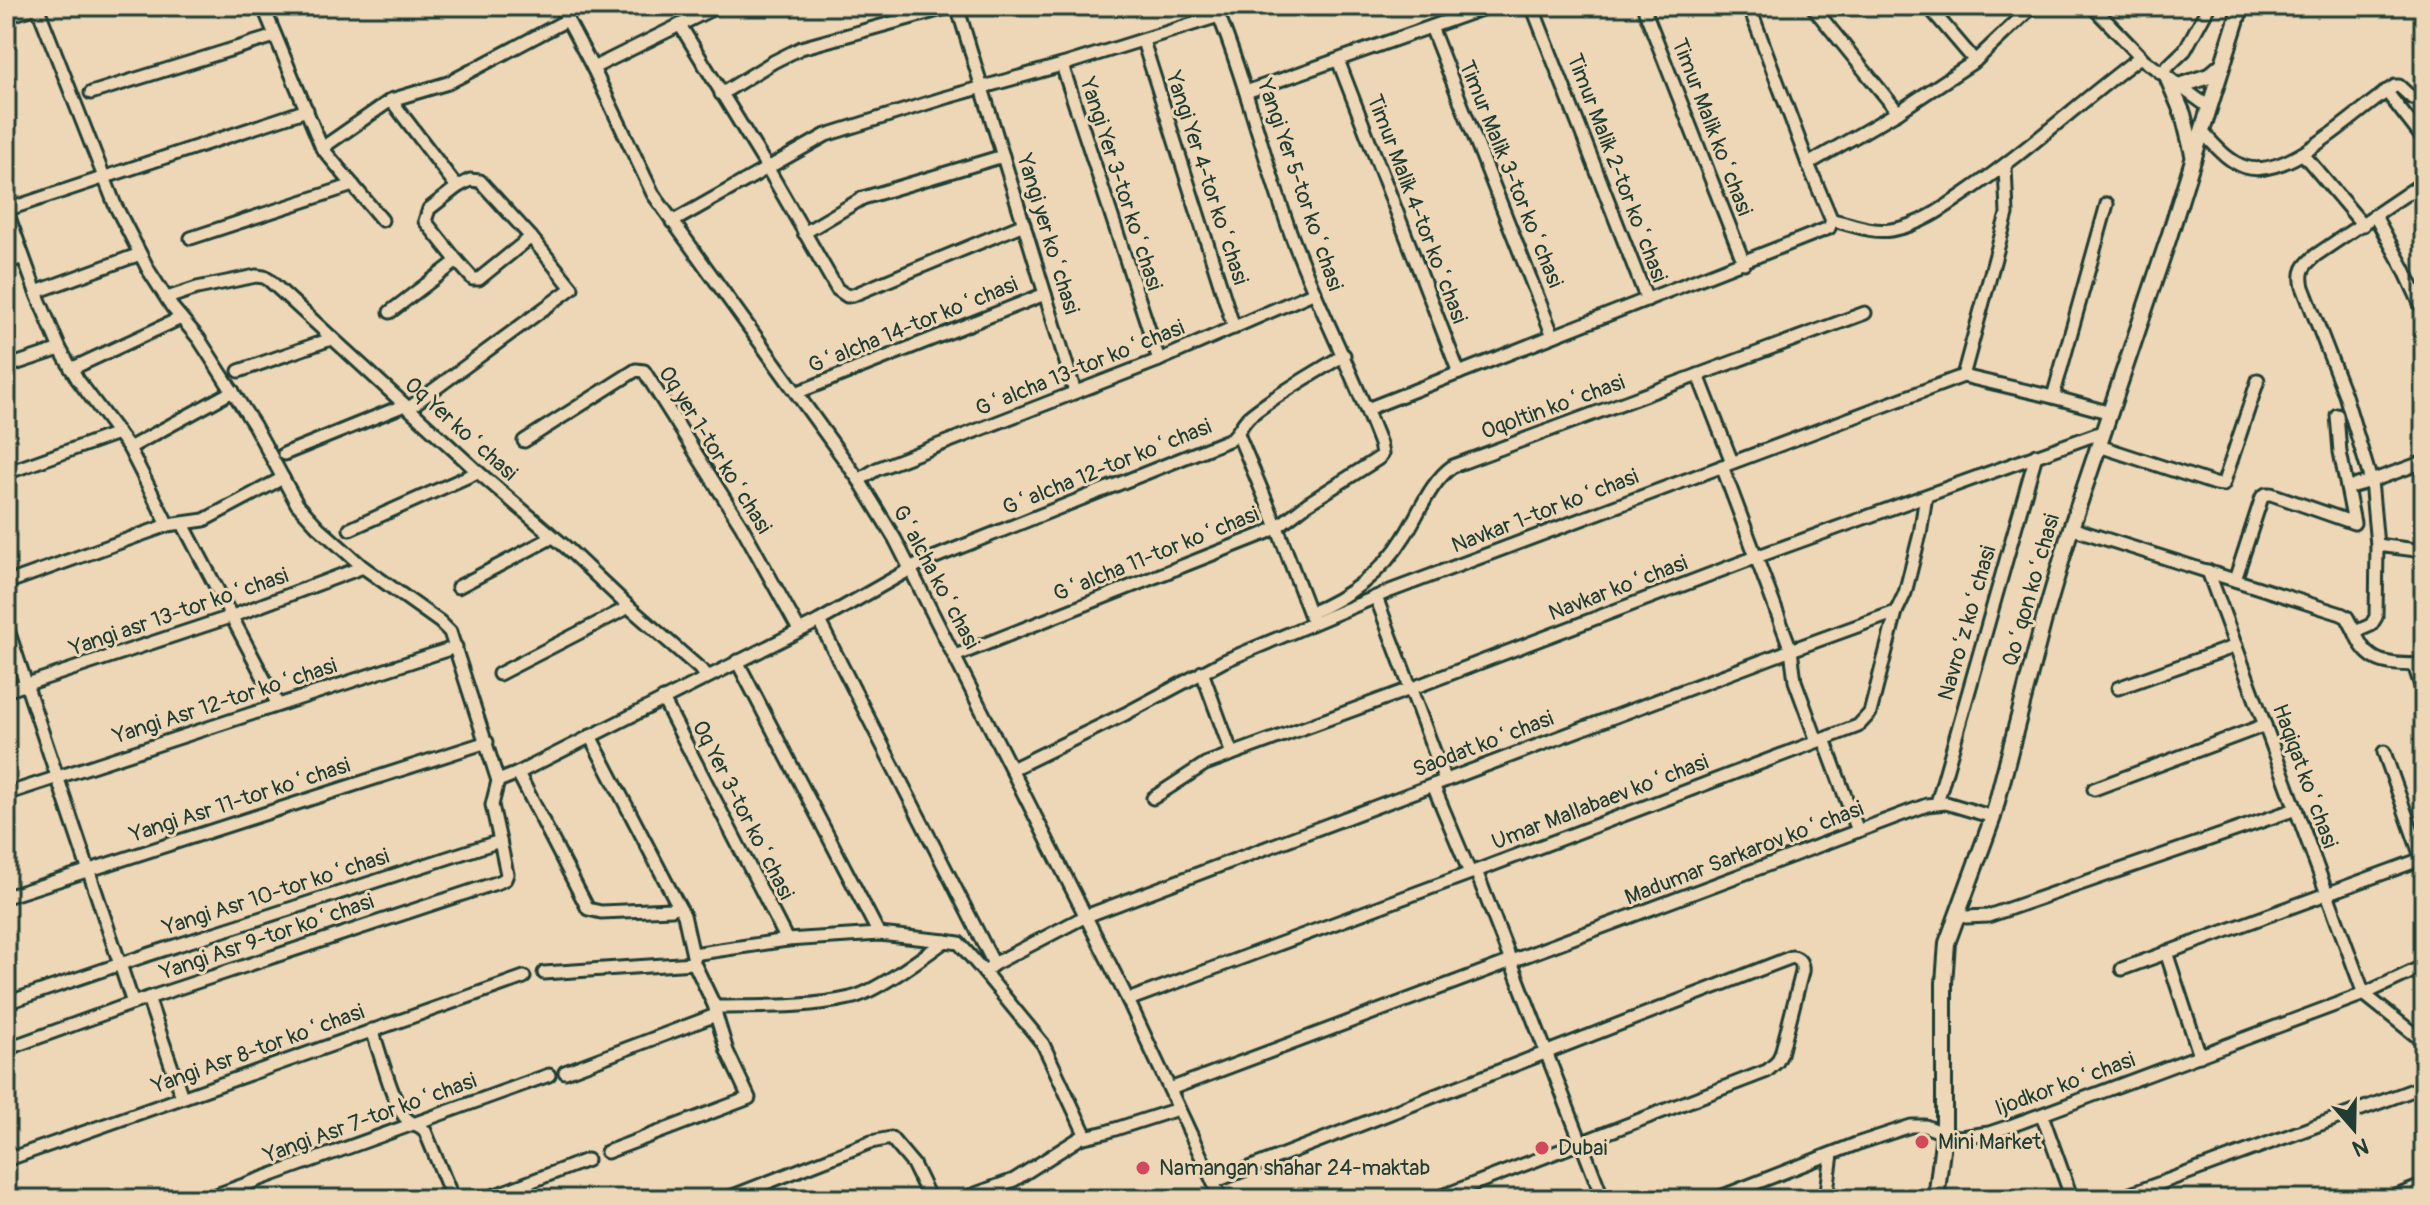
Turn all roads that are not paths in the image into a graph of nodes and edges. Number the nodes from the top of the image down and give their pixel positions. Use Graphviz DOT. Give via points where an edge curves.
graph roads {
  1 [pos="34,6"];
  2 [pos="263,6"];
  3 [pos="560,6"];
  4 [pos="718,6"];
  5 [pos="955,6"];
  6 [pos="1490,6"];
  7 [pos="1532,6"];
  8 [pos="1643,6"];
  9 [pos="1749,6"];
  10 [pos="1812,6"];
  11 [pos="1928,6"];
  12 [pos="2033,6"];
  13 [pos="2092,6"];
  14 [pos="2209,6"];
  15 [pos="2241,6"];
  16 [pos="1217,11"];
  17 [pos="6,14"];
  18 [pos="567,20"];
  19 [pos="680,25"];
  20 [pos="1431,27"];
  21 [pos="275,36"];
  22 [pos="1143,41"];
  23 [pos="2140,57"];
  24 [pos="1338,60"];
  25 [pos="1975,61"];
  26 [pos="2223,64"];
  27 [pos="1062,65"];
  28 [pos="593,68"];
  29 [pos="2169,79"];
  30 [pos="983,87"];
  31 [pos="2386,91"];
  32 [pos="1246,92"];
  33 [pos="2424,92"];
  34 [pos="91,93"];
  35 [pos="721,94"];
  36 [pos="391,100"];
  37 [pos="2210,108"];
  38 [pos="307,110"];
  39 [pos="1898,112"];
  40 [pos="2202,132"];
  41 [pos="2424,140"];
  42 [pos="322,148"];
  43 [pos="2303,154"];
  44 [pos="1003,156"];
  45 [pos="2194,159"];
  46 [pos="1808,164"];
  47 [pos="2005,166"];
  48 [pos="767,167"];
  49 [pos="104,177"];
  50 [pos="2424,182"];
  51 [pos="353,185"];
  52 [pos="457,187"];
  53 [pos="2107,204"];
  54 [pos="6,210"];
  55 [pos="2375,216"];
  56 [pos="1831,218"];
  57 [pos="382,220"];
  58 [pos="672,222"];
  59 [pos="1024,224"];
  60 [pos="2363,225"];
  61 [pos="804,233"];
  62 [pos="531,237"];
  63 [pos="191,238"];
  64 [pos="140,254"];
  65 [pos="23,257"];
  66 [pos="457,261"];
  67 [pos="6,263"];
  68 [pos="1744,263"];
  69 [pos="36,292"];
  70 [pos="1315,292"];
  71 [pos="1045,294"];
  72 [pos="167,298"];
  73 [pos="1647,300"];
  74 [pos="390,312"];
  75 [pos="2424,312"];
  76 [pos="1865,313"];
  77 [pos="181,318"];
  78 [pos="1234,328"];
  79 [pos="1553,336"];
  80 [pos="331,339"];
  81 [pos="60,349"];
  82 [pos="1344,355"];
  83 [pos="1159,360"];
  84 [pos="6,367"];
  85 [pos="71,369"];
  86 [pos="239,371"];
  87 [pos="1459,373"];
  88 [pos="1698,375"];
  89 [pos="1963,376"];
  90 [pos="2258,380"];
  91 [pos="233,391"];
  92 [pos="1075,392"];
  93 [pos="796,393"];
  94 [pos="2053,397"];
  95 [pos="407,407"];
  96 [pos="1367,409"];
  97 [pos="2111,413"];
  98 [pos="2337,415"];
  99 [pos="2105,431"];
  100 [pos="118,433"];
  101 [pos="1238,434"];
  102 [pos="524,441"];
  103 [pos="2099,446"];
  104 [pos="129,448"];
  105 [pos="284,454"];
  106 [pos="2036,455"];
  107 [pos="2424,462"];
  108 [pos="1727,464"];
  109 [pos="478,472"];
  110 [pos="6,473"];
  111 [pos="283,478"];
  112 [pos="859,480"];
  113 [pos="2371,481"];
  114 [pos="2347,488"];
  115 [pos="1926,496"];
  116 [pos="183,524"];
  117 [pos="168,525"];
  118 [pos="1277,527"];
  119 [pos="2071,528"];
  120 [pos="350,529"];
  121 [pos="553,537"];
  122 [pos="2377,545"];
  123 [pos="2424,551"];
  124 [pos="1756,557"];
  125 [pos="363,567"];
  126 [pos="910,569"];
  127 [pos="2208,571"];
  128 [pos="2235,580"];
  129 [pos="6,583"];
  130 [pos="458,587"];
  131 [pos="1376,597"];
  132 [pos="629,607"];
  133 [pos="1896,612"];
  134 [pos="230,617"];
  135 [pos="1311,618"];
  136 [pos="819,621"];
  137 [pos="6,624"];
  138 [pos="799,630"];
  139 [pos="2355,632"];
  140 [pos="2236,646"];
  141 [pos="456,647"];
  142 [pos="1791,650"];
  143 [pos="955,656"];
  144 [pos="737,661"];
  145 [pos="2419,665"];
  146 [pos="1202,672"];
  147 [pos="499,674"];
  148 [pos="707,675"];
  149 [pos="27,684"];
  150 [pos="2118,688"];
  151 [pos="1410,689"];
  152 [pos="6,691"];
  153 [pos="2424,695"];
  154 [pos="663,699"];
  155 [pos="278,705"];
  156 [pos="2265,725"];
  157 [pos="590,736"];
  158 [pos="1820,740"];
  159 [pos="487,742"];
  160 [pos="2384,752"];
  161 [pos="1232,754"];
  162 [pos="1012,769"];
  163 [pos="518,773"];
  164 [pos="58,777"];
  165 [pos="498,781"];
  166 [pos="1439,782"];
  167 [pos="2094,789"];
  168 [pos="6,794"];
  169 [pos="1153,798"];
  170 [pos="1937,803"];
  171 [pos="2296,809"];
  172 [pos="1993,817"];
  173 [pos="1858,831"];
  174 [pos="500,841"];
  175 [pos="89,870"];
  176 [pos="1473,872"];
  177 [pos="2328,895"];
  178 [pos="6,897"];
  179 [pos="677,903"];
  180 [pos="1957,914"];
  181 [pos="1086,916"];
  182 [pos="879,934"];
  183 [pos="787,940"];
  184 [pos="945,941"];
  185 [pos="2166,952"];
  186 [pos="694,958"];
  187 [pos="1512,962"];
  188 [pos="119,964"];
  189 [pos="2424,966"];
  190 [pos="989,968"];
  191 [pos="2122,969"];
  192 [pos="544,973"];
  193 [pos="524,977"];
  194 [pos="2364,994"];
  195 [pos="148,998"];
  196 [pos="1128,1000"];
  197 [pos="6,1003"];
  198 [pos="133,1003"];
  199 [pos="715,1011"];
  200 [pos="372,1030"];
  201 [pos="2424,1042"];
  202 [pos="6,1049"];
  203 [pos="1548,1053"];
  204 [pos="2200,1056"];
  205 [pos="565,1072"];
  206 [pos="549,1075"];
  207 [pos="2424,1086"];
  208 [pos="1170,1089"];
  209 [pos="182,1097"];
  210 [pos="1178,1109"];
  211 [pos="2042,1115"];
  212 [pos="414,1124"];
  213 [pos="1944,1133"];
  214 [pos="1086,1136"];
  215 [pos="1582,1142"];
  216 [pos="607,1152"];
  217 [pos="1832,1154"];
  218 [pos="6,1160"];
  219 [pos="587,1160"];
  220 [pos="1213,1182"];
  221 [pos="2424,1185"];
  222 [pos="967,1198"];
  223 [pos="205,1199"];
  224 [pos="453,1199"];
  225 [pos="485,1199"];
  226 [pos="725,1199"];
  227 [pos="930,1199"];
  228 [pos="1221,1199"];
  229 [pos="1435,1199"];
  230 [pos="1603,1199"];
  231 [pos="1715,1199"];
  232 [pos="1826,1199"];
  233 [pos="1936,1199"];
  234 [pos="2072,1199"];
  235 [pos="2117,1199"];
  236 [pos="2389,1199"];
  1 -- 17 [label="highway"];
  1 -- 49 [label="street"];
  2 -- 21 [label="street"];
  3 -- 18 [label="street, Gʻalcha koʻchasi"];
  4 -- 19 [label="street"];
  5 -- 30 [label="street, Yangi yer koʻchasi"];
  5 -- 35 [label="street" via="801,48"];
  6 -- 20 [label="street"];
  7 -- 73 [label="street, Timur Malik 2-tor koʻchasi"];
  8 -- 68 [label="street, Timur Malik koʻchasi"];
  9 -- 46 [label="street"];
  10 -- 39 [label="street"];
  11 -- 25 [label="street"];
  12 -- 25 [label="street"];
  13 -- 23 [label="street"];
  14 -- 29 [label="street"];
  15 -- 26 [label="main road, Qoʻqon koʻchasi"];
  16 -- 22 [label="street"];
  16 -- 32 [label="street, Yangi Yer 5-tor koʻchasi"];
  18 -- 28 [label="street, Gʻalcha koʻchasi"];
  18 -- 36 [label="street" via="448,83"];
  19 -- 28 [label="street"];
  19 -- 35 [label="street"];
  20 -- 24 [label="street"];
  20 -- 79 [label="street, Timur Malik 3-tor koʻchasi"];
  21 -- 34 [label="street"];
  21 -- 38 [label="street"];
  22 -- 27 [label="street"];
  22 -- 78 [label="street, Yangi Yer 4-tor koʻchasi"];
  23 -- 29 [label="street"];
  23 -- 47 [label="street"];
  24 -- 32 [label="street"];
  24 -- 87 [label="street, Timur Malik 4-tor koʻchasi"];
  25 -- 39 [label="street"];
  26 -- 29 [label="main road" via="2209,76"];
  26 -- 37 [label="main road, Qoʻqon koʻchasi"];
  27 -- 30 [label="street"];
  27 -- 83 [label="street, Yangi Yer 3-tor koʻchasi"];
  28 -- 58 [label="street, Gʻalcha koʻchasi" via="653,194"];
  29 -- 37 [label="street"];
  29 -- 45 [label="main road"];
  30 -- 44 [label="street, Yangi yer koʻchasi"];
  30 -- 48 [label="street" via="826,135"];
  31 -- 33 [label="street" via="2398,85 2412,98"];
  31 -- 41 [label="street"];
  31 -- 43 [label="street"];
  32 -- 70 [label="street, Yangi Yer 5-tor koʻchasi" via="1291,235"];
  35 -- 48 [label="street"];
  36 -- 42 [label="street"];
  36 -- 52 [label="street"];
  37 -- 40 [label="main road, Qoʻqon koʻchasi"];
  38 -- 42 [label="street"];
  38 -- 49 [label="street"];
  39 -- 46 [label="street"];
  40 -- 43 [label="street" via="2227,158 2249,168 2272,167"];
  40 -- 45 [label="main road, Qoʻqon koʻchasi"];
  42 -- 51 [label="street"];
  43 -- 60 [label="street"];
  44 -- 59 [label="street, Yangi yer koʻchasi"];
  44 -- 61 [label="street" via="863,198"];
  45 -- 97 [label="main road, Qoʻqon koʻchasi"];
  46 -- 56 [label="street"];
  47 -- 56 [label="street" via="1909,226 1873,230"];
  47 -- 89 [label="street" via="2007,214"];
  48 -- 58 [label="street"];
  48 -- 61 [label="street"];
  49 -- 54 [label="street"];
  49 -- 64 [label="street"];
  50 -- 55 [label="street"];
  51 -- 57 [label="street"];
  51 -- 63 [label="street"];
  52 -- 62 [label="street" via="480,181"];
  52 -- 66 [label="street" via="429,209 425,221"];
  53 -- 94 [label="street"];
  54 -- 65 [label="street"];
  55 -- 60 [label="street"];
  55 -- 75 [label="street"];
  56 -- 68 [label="street" via="1829,228"];
  58 -- 93 [label="street, Gʻalcha koʻchasi"];
  59 -- 61 [label="street" via="847,296 837,289"];
  59 -- 71 [label="street, Yangi yer koʻchasi"];
  60 -- 113 [label="street" via="2316,255 2301,273"];
  62 -- 66 [label="street" via="479,279"];
  62 -- 95 [label="street" via="572,288"];
  64 -- 69 [label="street"];
  64 -- 72 [label="street"];
  65 -- 67 [label="street"];
  65 -- 69 [label="street"];
  66 -- 74 [label="street"];
  68 -- 73 [label="street"];
  69 -- 81 [label="street"];
  70 -- 78 [label="street, Gʻalcha 13-tor koʻchasi"];
  70 -- 82 [label="street, Yangi Yer 5-tor koʻchasi"];
  71 -- 92 [label="street, Yangi yer koʻchasi"];
  71 -- 93 [label="street, Gʻalcha 14-tor koʻchasi"];
  72 -- 77 [label="street"];
  72 -- 80 [label="street, Oq Yer koʻchasi" via="264,277"];
  73 -- 79 [label="street"];
  76 -- 88 [label="street, Oqoltin koʻchasi"];
  77 -- 85 [label="street"];
  77 -- 91 [label="street"];
  78 -- 83 [label="street, Gʻalcha 13-tor koʻchasi"];
  79 -- 87 [label="street"];
  80 -- 86 [label="street"];
  80 -- 95 [label="street, Oq Yer koʻchasi"];
  81 -- 84 [label="street"];
  81 -- 85 [label="street"];
  82 -- 96 [label="street, Yangi Yer 5-tor koʻchasi"];
  82 -- 101 [label="street, Gʻalcha 12-tor koʻchasi" via="1256,411"];
  83 -- 92 [label="street, Gʻalcha 13-tor koʻchasi"];
  85 -- 100 [label="street"];
  87 -- 96 [label="street"];
  88 -- 108 [label="street"];
  88 -- 135 [label="street, Oqoltin koʻchasi" via="1453,466 1437,480 1381,566"];
  89 -- 94 [label="street"];
  89 -- 108 [label="street, Navkar 1-tor koʻchasi"];
  90 -- 103 [label="street" via="2223,485"];
  91 -- 104 [label="street"];
  91 -- 111 [label="street"];
  92 -- 112 [label="street, Gʻalcha 13-tor koʻchasi"];
  93 -- 112 [label="street, Gʻalcha koʻchasi"];
  94 -- 97 [label="street"];
  95 -- 105 [label="street"];
  95 -- 109 [label="street, Oq Yer koʻchasi"];
  96 -- 118 [label="street, Yangi Yer 5-tor koʻchasi" via="1380,444 1379,458"];
  97 -- 99 [label="main road, Qoʻqon koʻchasi"];
  98 -- 114 [label="street"];
  99 -- 103 [label="main road, Qoʻqon koʻchasi"];
  99 -- 106 [label="street, Navkar koʻchasi"];
  100 -- 104 [label="street"];
  100 -- 110 [label="street"];
  101 -- 118 [label="street, Gʻalcha 11-tor koʻchasi"];
  101 -- 126 [label="street, Gʻalcha 12-tor koʻchasi"];
  102 -- 138 [label="street, Oq yer 1-tor koʻchasi" via="636,370 644,371 741,525"];
  103 -- 119 [label="main road, Qoʻqon koʻchasi"];
  104 -- 117 [label="street"];
  106 -- 115 [label="street, Navkar koʻchasi"];
  106 -- 170 [label="street, Navroʻz koʻchasi"];
  107 -- 113 [label="street"];
  108 -- 124 [label="street"];
  108 -- 131 [label="street, Navkar 1-tor koʻchasi"];
  109 -- 120 [label="street"];
  109 -- 121 [label="street, Oq Yer koʻchasi"];
  111 -- 116 [label="street" via="204,520"];
  111 -- 125 [label="street" via="306,515"];
  112 -- 126 [label="street, Gʻalcha koʻchasi"];
  113 -- 114 [label="street"];
  113 -- 122 [label="street"];
  114 -- 128 [label="street" via="2352,524 2264,495"];
  115 -- 124 [label="street, Navkar koʻchasi"];
  115 -- 133 [label="street, Umar Mallabaev koʻchasi"];
  116 -- 117 [label="street"];
  116 -- 134 [label="street"];
  117 -- 129 [label="street"];
  118 -- 135 [label="street"];
  118 -- 143 [label="street, Gʻalcha 11-tor koʻchasi"];
  119 -- 127 [label="street"];
  119 -- 172 [label="main road, Qoʻqon koʻchasi"];
  121 -- 130 [label="street"];
  121 -- 132 [label="street, Oq Yer koʻchasi"];
  122 -- 123 [label="street"];
  122 -- 139 [label="street" via="2376,617"];
  124 -- 142 [label="street"];
  124 -- 151 [label="street, Navkar koʻchasi"];
  125 -- 134 [label="street, Yangi asr 13-tor koʻchasi"];
  125 -- 141 [label="street" via="446,626"];
  126 -- 136 [label="street"];
  126 -- 143 [label="street, Gʻalcha koʻchasi"];
  127 -- 128 [label="street"];
  127 -- 140 [label="street, Haqiqat koʻchasi"];
  128 -- 139 [label="street" via="2341,614"];
  131 -- 135 [label="street, Navkar 1-tor koʻchasi"];
  131 -- 151 [label="street"];
  132 -- 147 [label="street"];
  132 -- 148 [label="street, Oq Yer koʻchasi"];
  133 -- 142 [label="street, Saodat koʻchasi"];
  133 -- 158 [label="street, Umar Mallabaev koʻchasi" via="1870,713 1858,726"];
  134 -- 149 [label="street, Yangi asr 13-tor koʻchasi"];
  134 -- 155 [label="street"];
  135 -- 146 [label="street, Navkar 1-tor koʻchasi"];
  136 -- 138 [label="street"];
  136 -- 190 [label="street"];
  137 -- 149 [label="street"];
  138 -- 144 [label="street"];
  139 -- 145 [label="street" via="2371,657"];
  140 -- 150 [label="street"];
  140 -- 156 [label="street, Haqiqat koʻchasi"];
  141 -- 155 [label="street, Yangi Asr 12-tor koʻchasi"];
  141 -- 159 [label="street"];
  142 -- 158 [label="street" via="1795,681"];
  142 -- 166 [label="street, Saodat koʻchasi"];
  143 -- 162 [label="street, Gʻalcha koʻchasi"];
  144 -- 148 [label="street"];
  144 -- 182 [label="street"];
  145 -- 153 [label="street"];
  146 -- 161 [label="street"];
  146 -- 162 [label="street, Navkar 1-tor koʻchasi"];
  148 -- 154 [label="street"];
  149 -- 152 [label="street, Yangi asr 13-tor koʻchasi"];
  149 -- 164 [label="street"];
  151 -- 161 [label="street, Navkar koʻchasi"];
  151 -- 166 [label="street"];
  154 -- 157 [label="street"];
  154 -- 183 [label="street, Oq Yer 3-tor koʻchasi"];
  155 -- 164 [label="street, Yangi Asr 12-tor koʻchasi"];
  156 -- 167 [label="street"];
  156 -- 171 [label="street, Haqiqat koʻchasi"];
  157 -- 163 [label="street"];
  157 -- 179 [label="street"];
  158 -- 173 [label="street"];
  158 -- 176 [label="street, Umar Mallabaev koʻchasi"];
  159 -- 165 [label="street"];
  159 -- 175 [label="street, Yangi Asr 11-tor koʻchasi"];
  160 -- 177 [label="street" via="2420,858"];
  161 -- 169 [label="street, Navkar koʻchasi" via="1205,764"];
  162 -- 181 [label="street, Gʻalcha koʻchasi"];
  163 -- 165 [label="street"];
  163 -- 179 [label="street" via="588,909 672,909"];
  164 -- 168 [label="street, Yangi Asr 12-tor koʻchasi"];
  164 -- 175 [label="street"];
  165 -- 174 [label="street" via="492,805"];
  166 -- 176 [label="street"];
  166 -- 181 [label="street, Saodat koʻchasi"];
  170 -- 172 [label="street"];
  170 -- 173 [label="street, Madumar Sarkarov koʻchasi"];
  171 -- 177 [label="street, Haqiqat koʻchasi"];
  171 -- 180 [label="street" via="1988,916"];
  172 -- 180 [label="main road, Qoʻqon koʻchasi"];
  173 -- 187 [label="street, Madumar Sarkarov koʻchasi"];
  174 -- 188 [label="street, Yangi Asr 10-tor koʻchasi"];
  174 -- 195 [label="street, Yangi Asr 9-tor koʻchasi" via="507,874 499,882"];
  175 -- 178 [label="street, Yangi Asr 11-tor koʻchasi"];
  175 -- 188 [label="street"];
  176 -- 187 [label="street"];
  176 -- 196 [label="street, Umar Mallabaev koʻchasi"];
  177 -- 185 [label="street"];
  177 -- 194 [label="street, Haqiqat koʻchasi"];
  179 -- 186 [label="street"];
  180 -- 213 [label="main road, Qoʻqon koʻchasi" via="1947,943 1944,983"];
  181 -- 190 [label="street, Saodat koʻchasi"];
  181 -- 196 [label="street, Gʻalcha koʻchasi"];
  182 -- 183 [label="street"];
  182 -- 184 [label="street"];
  183 -- 186 [label="street"];
  184 -- 190 [label="street" via="959,943"];
  184 -- 199 [label="street" via="853,998"];
  185 -- 191 [label="street"];
  185 -- 204 [label="street"];
  186 -- 192 [label="street"];
  186 -- 199 [label="street"];
  187 -- 203 [label="street"];
  187 -- 208 [label="street, Madumar Sarkarov koʻchasi"];
  188 -- 197 [label="street, Yangi Asr 10-tor koʻchasi"];
  188 -- 198 [label="street"];
  189 -- 194 [label="street, Ijodkor koʻchasi"];
  190 -- 214 [label="street" via="1043,1044"];
  193 -- 200 [label="street, Yangi Asr 8-tor koʻchasi"];
  194 -- 201 [label="street"];
  194 -- 204 [label="street, Ijodkor koʻchasi"];
  195 -- 198 [label="street, Yangi Asr 9-tor koʻchasi"];
  195 -- 209 [label="street"];
  196 -- 208 [label="street, Gʻalcha koʻchasi"];
  198 -- 202 [label="street, Yangi Asr 9-tor koʻchasi"];
  199 -- 205 [label="street"];
  199 -- 216 [label="street" via="749,1098"];
  200 -- 209 [label="street, Yangi Asr 8-tor koʻchasi"];
  200 -- 212 [label="street" via="399,1107"];
  203 -- 215 [label="street"];
  203 -- 215 [label="street" via="1792,957 1801,963 1781,1054 1772,1067"];
  203 -- 220 [label="street"];
  204 -- 211 [label="street, Ijodkor koʻchasi"];
  206 -- 212 [label="street, Yangi Asr 7-tor koʻchasi"];
  207 -- 235 [label="street"];
  208 -- 210 [label="street, Gʻalcha koʻchasi"];
  209 -- 218 [label="street, Yangi Asr 8-tor koʻchasi"];
  210 -- 214 [label="street"];
  210 -- 220 [label="street, Gʻalcha koʻchasi"];
  211 -- 213 [label="street, Ijodkor koʻchasi" via="1989,1133"];
  211 -- 234 [label="street"];
  212 -- 223 [label="street, Yangi Asr 7-tor koʻchasi"];
  212 -- 224 [label="street" via="425,1131"];
  213 -- 217 [label="street, Ijodkor koʻchasi" via="1911,1126"];
  213 -- 233 [label="main road, Qoʻqon koʻchasi"];
  214 -- 222 [label="street" via="1014,1180"];
  215 -- 229 [label="street"];
  215 -- 230 [label="street"];
  217 -- 231 [label="street, Ijodkor koʻchasi"];
  217 -- 232 [label="street"];
  219 -- 225 [label="street"];
  220 -- 228 [label="street, Gʻalcha koʻchasi"];
  221 -- 236 [label="street"];
  226 -- 227 [label="street" via="891,1138 913,1164"];
}
